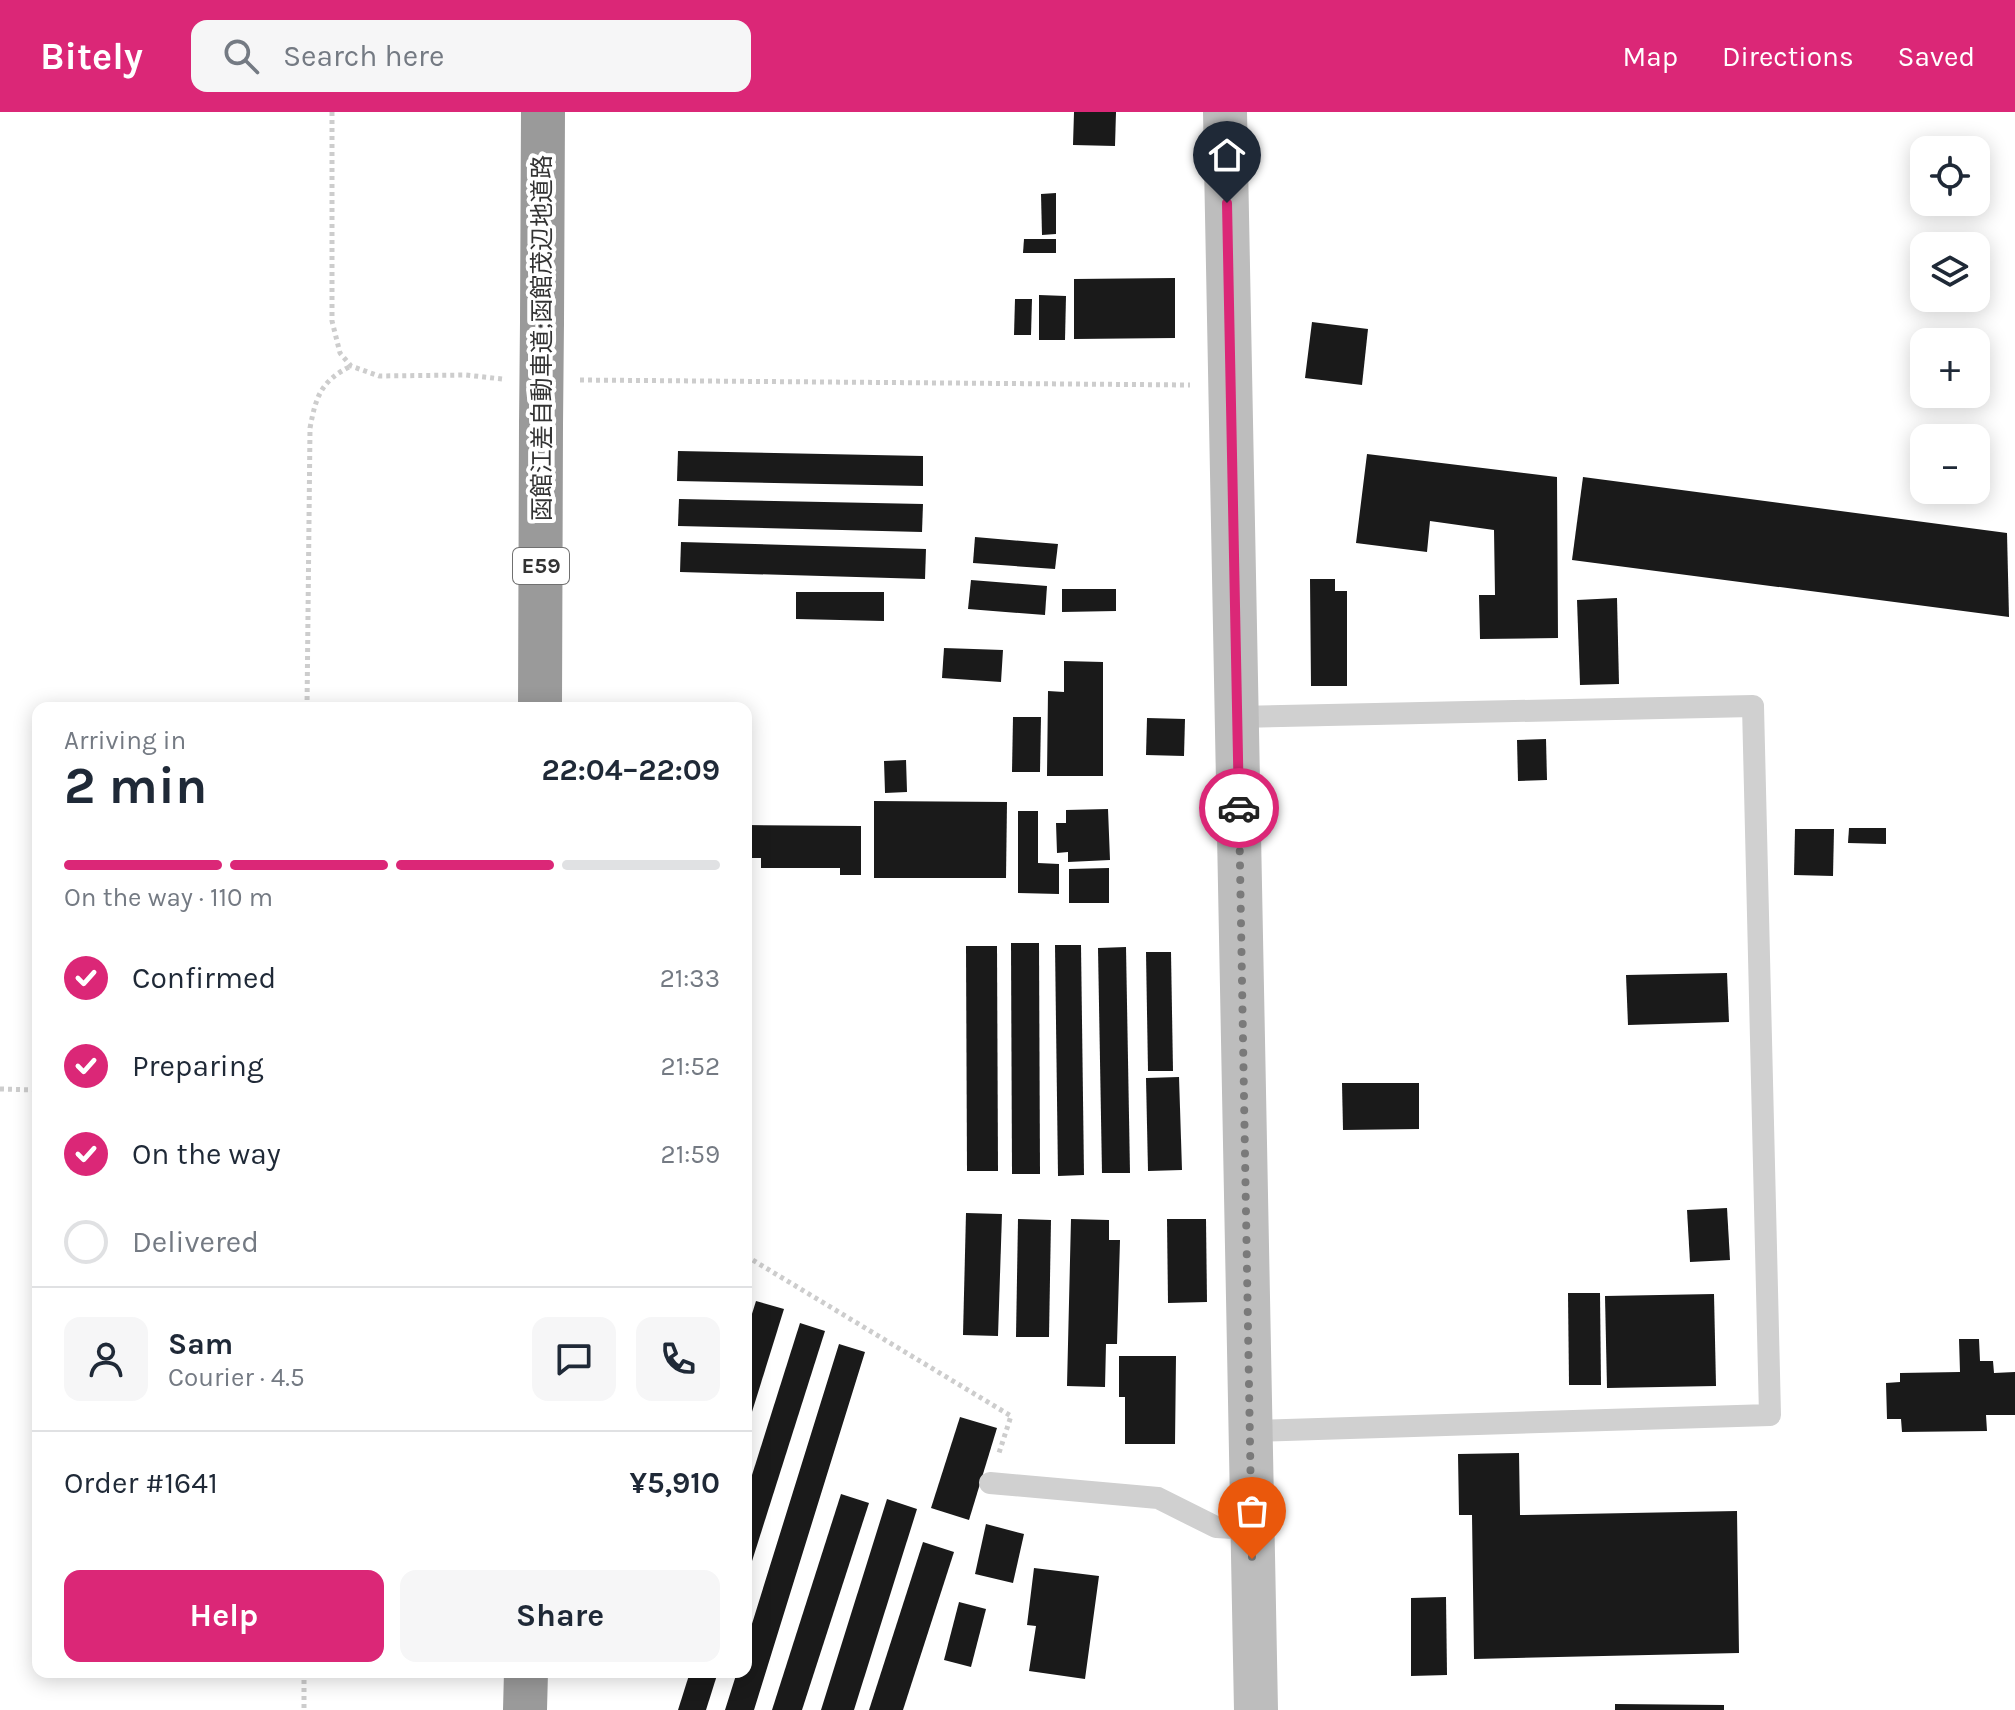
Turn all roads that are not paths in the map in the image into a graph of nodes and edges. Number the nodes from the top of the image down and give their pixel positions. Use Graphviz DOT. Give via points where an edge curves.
graph roads {
  1 [pos="543,112"];
  2 [pos="1225,112"];
  3 [pos="540,702"];
  4 [pos="1237,717"];
  5 [pos="1250,1431"];
  6 [pos="990,1483"];
  7 [pos="1252,1529"];
  8 [pos="526,1678"];
  9 [pos="525,1710"];
  10 [pos="1256,1710"];
  1 -- 3 [label="highway, 函館江差自動車道;函館茂辺地道路 / E59, bridge"];
  2 -- 4 [label="street"];
  4 -- 5 [label="street"];
  4 -- 5 [label="lane" via="1753,706 1770,1399 1770,1415"];
  5 -- 7 [label="street"];
  6 -- 7 [label="lane" via="1158,1498 1216,1527"];
  7 -- 10 [label="street"];
  8 -- 9 [label="highway"];
}
